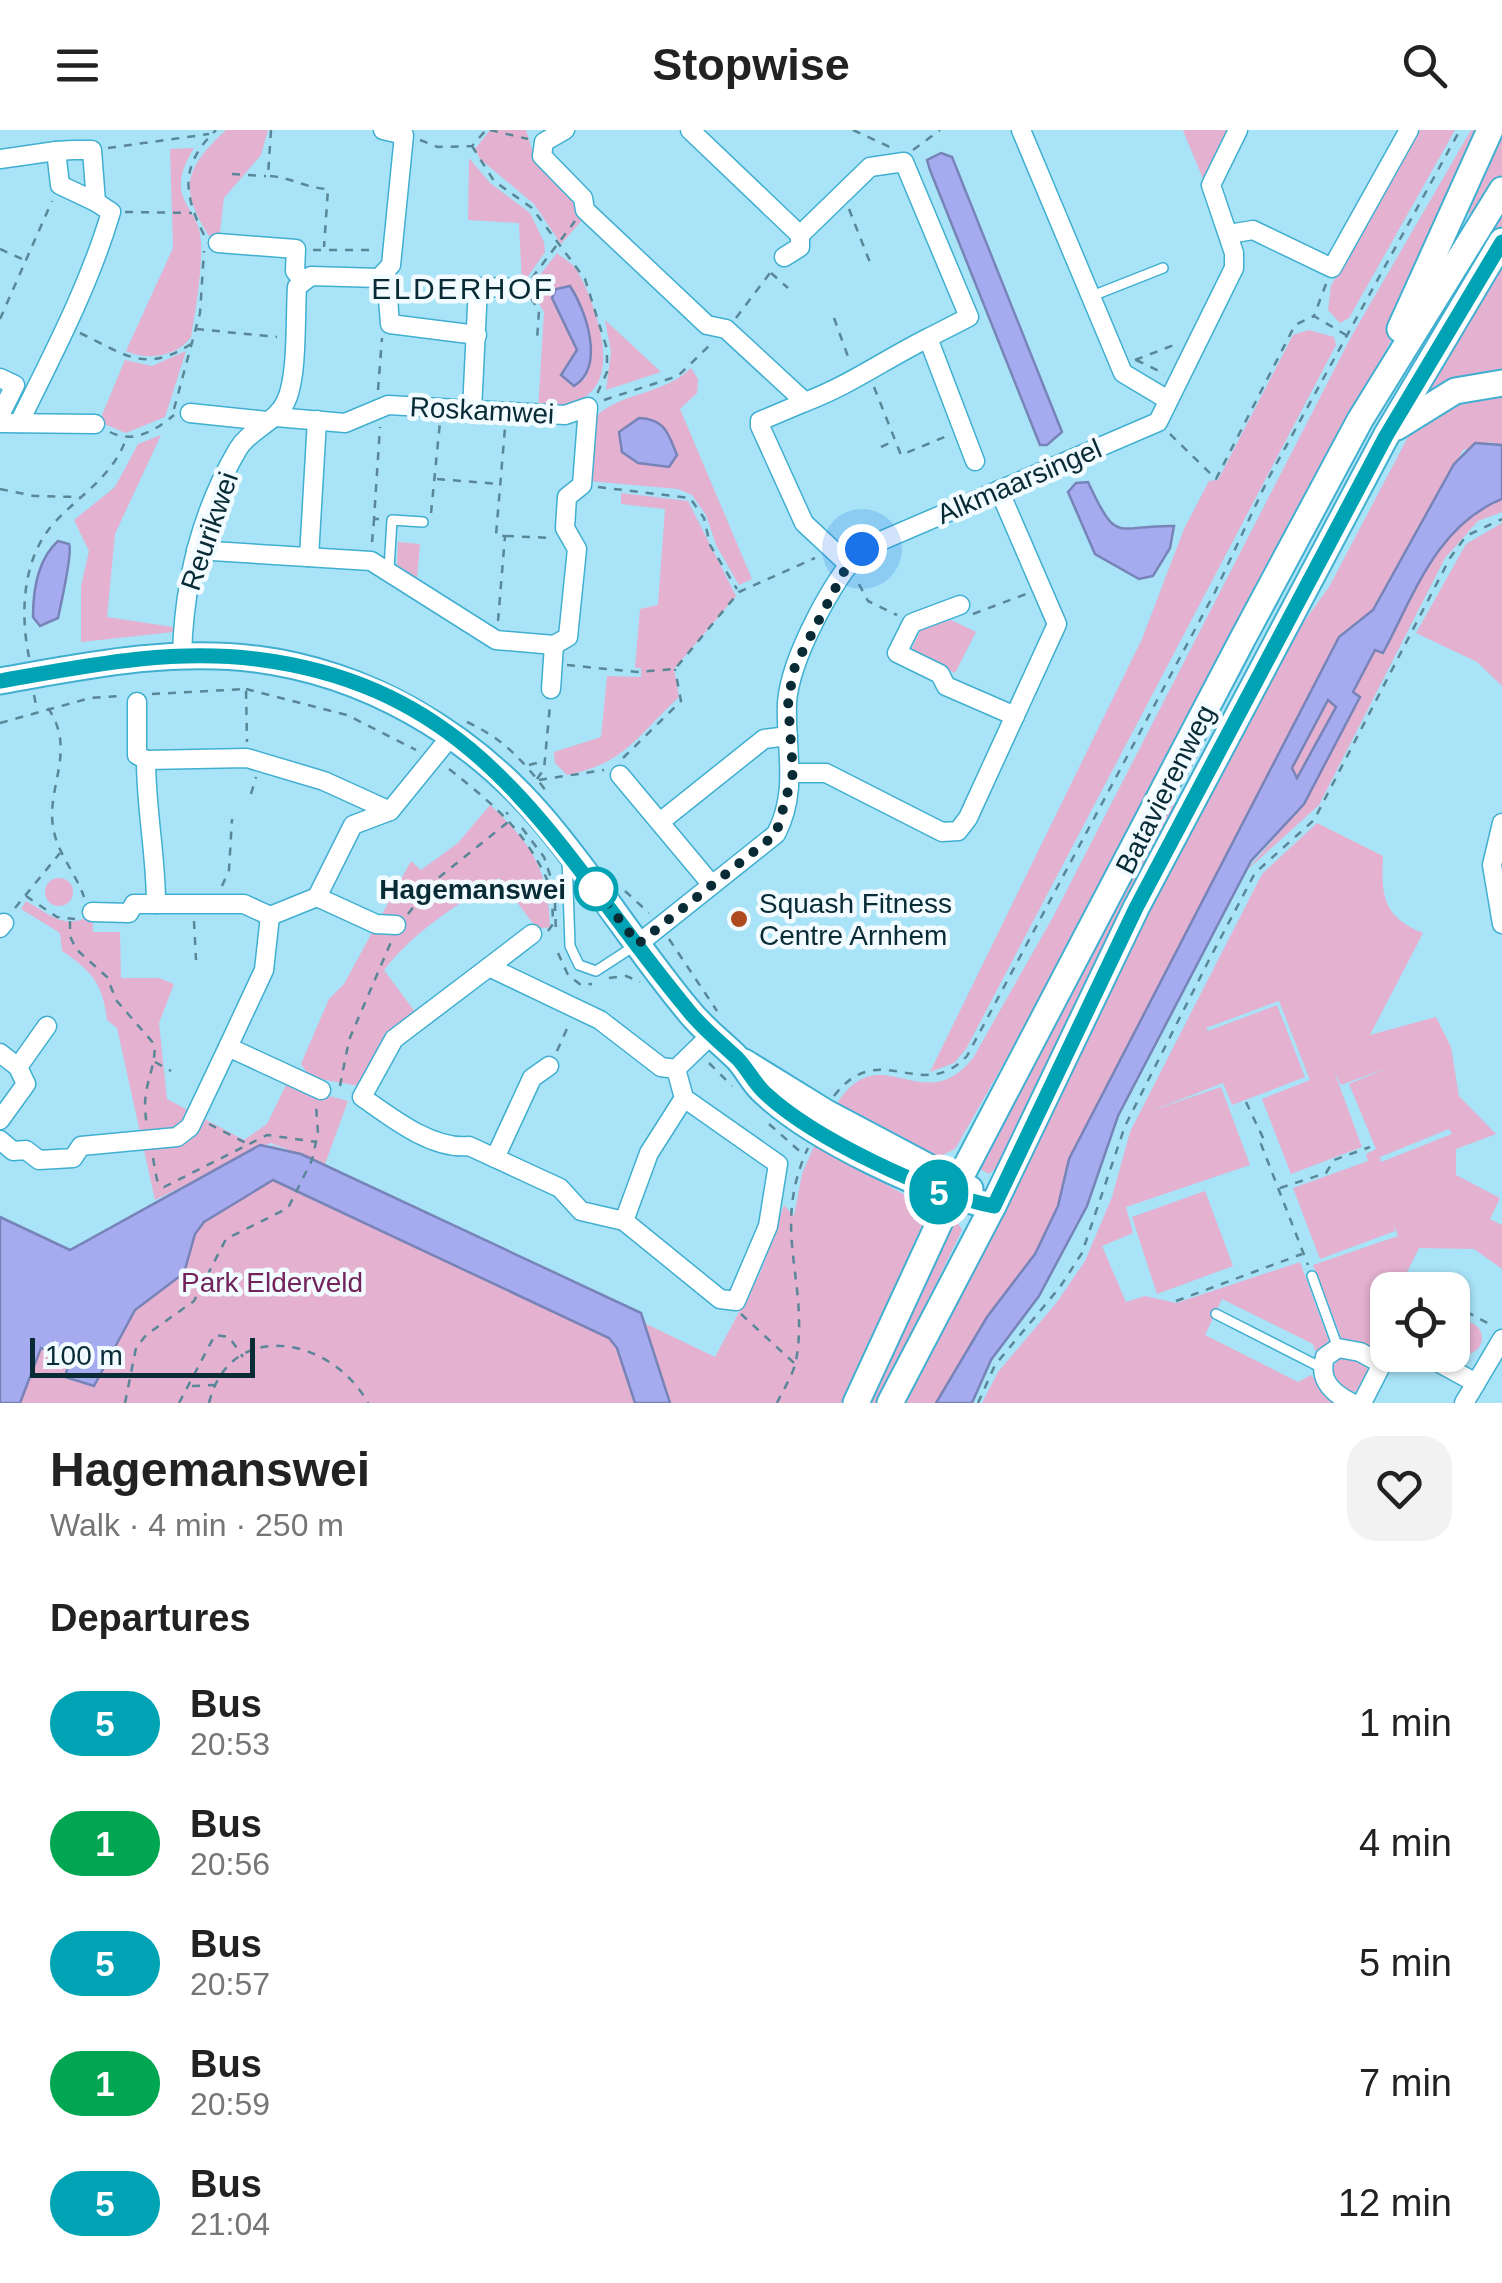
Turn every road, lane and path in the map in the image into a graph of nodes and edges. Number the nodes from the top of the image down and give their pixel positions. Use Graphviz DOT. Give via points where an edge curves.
graph roads {
  1 [pos="69,130"];
  2 [pos="270,130"];
  3 [pos="384,130"];
  4 [pos="488,130"];
  5 [pos="565,130"];
  6 [pos="690,130"];
  7 [pos="853,130"];
  8 [pos="940,130"];
  9 [pos="1021,130"];
  10 [pos="1238,130"];
  11 [pos="1409,130"];
  12 [pos="1460,130"];
  13 [pos="1490,130"];
  14 [pos="214,132"];
  15 [pos="544,142"];
  16 [pos="472,146"];
  17 [pos="438,147"];
  18 [pos="74,150"];
  19 [pos="0,159"];
  20 [pos="232,174"];
  21 [pos="268,176"];
  22 [pos="60,185"];
  23 [pos="1502,190"];
  24 [pos="842,194"];
  25 [pos="103,207"];
  26 [pos="584,210"];
  27 [pos="194,214"];
  28 [pos="1229,234"];
  29 [pos="800,235"];
  30 [pos="212,242"];
  31 [pos="1502,242"];
  32 [pos="555,244"];
  33 [pos="324,247"];
  34 [pos="296,249"];
  35 [pos="0,250"];
  36 [pos="392,251"];
  37 [pos="784,257"];
  38 [pos="23,260"];
  39 [pos="871,264"];
  40 [pos="1163,268"];
  41 [pos="1332,268"];
  42 [pos="770,272"];
  43 [pos="386,273"];
  44 [pos="302,280"];
  45 [pos="516,288"];
  46 [pos="788,288"];
  47 [pos="1092,296"];
  48 [pos="1314,316"];
  49 [pos="834,318"];
  50 [pos="0,319"];
  51 [pos="390,324"];
  52 [pos="66,326"];
  53 [pos="726,329"];
  54 [pos="196,330"];
  55 [pos="477,335"];
  56 [pos="1346,335"];
  57 [pos="1200,336"];
  58 [pos="294,338"];
  59 [pos="928,338"];
  60 [pos="538,340"];
  61 [pos="193,344"];
  62 [pos="862,375"];
  63 [pos="0,378"];
  64 [pos="1178,380"];
  65 [pos="1385,381"];
  66 [pos="1502,383"];
  67 [pos="1168,400"];
  68 [pos="805,402"];
  69 [pos="380,406"];
  70 [pos="588,407"];
  71 [pos="441,408"];
  72 [pos="472,410"];
  73 [pos="506,411"];
  74 [pos="182,414"];
  75 [pos="271,419"];
  76 [pos="6,420"];
  77 [pos="317,420"];
  78 [pos="1158,422"];
  79 [pos="95,424"];
  80 [pos="962,430"];
  81 [pos="1386,436"];
  82 [pos="126,439"];
  83 [pos="896,441"];
  84 [pos="880,447"];
  85 [pos="975,461"];
  86 [pos="436,479"];
  87 [pos="500,484"];
  88 [pos="582,485"];
  89 [pos="0,489"];
  90 [pos="999,490"];
  91 [pos="82,497"];
  92 [pos="374,519"];
  93 [pos="1502,519"];
  94 [pos="392,520"];
  95 [pos="424,522"];
  96 [pos="505,536"];
  97 [pos="568,539"];
  98 [pos="372,543"];
  99 [pos="828,546"];
  100 [pos="196,550"];
  101 [pos="309,558"];
  102 [pos="848,564"];
  103 [pos="390,569"];
  104 [pos="1042,588"];
  105 [pos="739,592"];
  106 [pos="960,605"];
  107 [pos="912,622"];
  108 [pos="496,640"];
  109 [pos="554,644"];
  110 [pos="182,655"];
  111 [pos="556,664"];
  112 [pos="674,669"];
  113 [pos="7,670"];
  114 [pos="551,689"];
  115 [pos="137,698"];
  116 [pos="48,708"];
  117 [pos="1014,716"];
  118 [pos="0,723"];
  119 [pos="457,728"];
  120 [pos="788,736"];
  121 [pos="247,758"];
  122 [pos="146,760"];
  123 [pos="545,760"];
  124 [pos="528,765"];
  125 [pos="793,773"];
  126 [pos="620,775"];
  127 [pos="537,779"];
  128 [pos="554,801"];
  129 [pos="390,811"];
  130 [pos="232,819"];
  131 [pos="660,822"];
  132 [pos="1502,822"];
  133 [pos="567,850"];
  134 [pos="62,852"];
  135 [pos="712,885"];
  136 [pos="622,888"];
  137 [pos="552,891"];
  138 [pos="317,897"];
  139 [pos="156,904"];
  140 [pos="194,904"];
  141 [pos="219,904"];
  142 [pos="89,906"];
  143 [pos="270,916"];
  144 [pos="1502,924"];
  145 [pos="660,926"];
  146 [pos="395,931"];
  147 [pos="532,934"];
  148 [pos="638,944"];
  149 [pos="677,950"];
  150 [pos="196,960"];
  151 [pos="490,967"];
  152 [pos="606,980"];
  153 [pos="595,984"];
  154 [pos="646,985"];
  155 [pos="577,1008"];
  156 [pos="46,1026"];
  157 [pos="708,1032"];
  158 [pos="228,1047"];
  159 [pos="0,1053"];
  160 [pos="154,1062"];
  161 [pos="549,1066"];
  162 [pos="18,1067"];
  163 [pos="676,1070"];
  164 [pos="171,1071"];
  165 [pos="320,1090"];
  166 [pos="742,1097"];
  167 [pos="684,1098"];
  168 [pos="1246,1102"];
  169 [pos="194,1116"];
  170 [pos="0,1120"];
  171 [pos="765,1121"];
  172 [pos="821,1121"];
  173 [pos="0,1140"];
  174 [pos="150,1140"];
  175 [pos="317,1142"];
  176 [pos="247,1144"];
  177 [pos="1370,1146"];
  178 [pos="804,1156"];
  179 [pos="496,1158"];
  180 [pos="954,1189"];
  181 [pos="1278,1189"];
  182 [pos="994,1206"];
  183 [pos="624,1221"];
  184 [pos="1304,1254"];
  185 [pos="1312,1276"];
  186 [pos="1176,1301"];
  187 [pos="729,1302"];
  188 [pos="1216,1314"];
  189 [pos="1470,1314"];
  190 [pos="1502,1331"];
  191 [pos="1502,1340"];
  192 [pos="1338,1348"];
  193 [pos="1370,1355"];
  194 [pos="243,1357"];
  195 [pos="796,1364"];
  196 [pos="1322,1368"];
  197 [pos="1381,1372"];
  198 [pos="1456,1372"];
  199 [pos="1476,1383"];
  200 [pos="215,1385"];
  201 [pos="189,1386"];
  202 [pos="125,1403"];
  203 [pos="179,1403"];
  204 [pos="210,1403"];
  205 [pos="368,1403"];
  206 [pos="777,1403"];
  207 [pos="856,1403"];
  208 [pos="890,1403"];
  209 [pos="978,1403"];
  210 [pos="1352,1403"];
  211 [pos="1362,1403"];
  212 [pos="1464,1403"];
  1 -- 18 [label="street"];
  2 -- 21 [label="path"];
  3 -- 36 [label="street" via="404,135"];
  4 -- 15 [label="path"];
  4 -- 16 [label="path"];
  5 -- 15 [label="street"];
  6 -- 29 [label="street"];
  7 -- 8 [label="path" via="907,154"];
  9 -- 47 [label="street"];
  10 -- 28 [label="street" via="1211,185"];
  11 -- 41 [label="street"];
  12 -- 56 [label="path"];
  13 -- 65 [label="main road" via="1386,360"];
  14 -- 18 [label="path"];
  14 -- 27 [label="path" via="188,167 186,194"];
  15 -- 26 [label="street" via="542,156 582,198"];
  16 -- 17 [label="path"];
  16 -- 32 [label="path" via="494,181 532,208"];
  18 -- 19 [label="street"];
  18 -- 22 [label="street"];
  18 -- 25 [label="street"];
  20 -- 21 [label="path"];
  21 -- 33 [label="path" via="328,189"];
  22 -- 25 [label="street"];
  22 -- 38 [label="path"];
  23 -- 65 [label="main road, Batavierenweg"];
  24 -- 29 [label="street"];
  24 -- 39 [label="path"];
  24 -- 59 [label="street" via="870,167 904,162 969,316"];
  25 -- 27 [label="path"];
  25 -- 52 [label="street"];
  26 -- 32 [label="path"];
  26 -- 53 [label="street" via="707,325"];
  27 -- 30 [label="path"];
  28 -- 41 [label="street" via="1253,230"];
  28 -- 57 [label="street" via="1234,268"];
  29 -- 37 [label="street" via="800,247"];
  30 -- 34 [label="street"];
  30 -- 54 [label="path"];
  31 -- 81 [label="main road, Batavierenweg"];
  32 -- 60 [label="path" via="525,288 539,311"];
  32 -- 70 [label="path" via="585,279 607,349 607,372"];
  33 -- 34 [label="path"];
  33 -- 36 [label="path"];
  34 -- 44 [label="street, Reurikwei" via="294,271"];
  35 -- 38 [label="path"];
  36 -- 43 [label="street"];
  37 -- 42 [label="path, Roskamwei"];
  38 -- 50 [label="path"];
  40 -- 47 [label="lane"];
  41 -- 48 [label="path"];
  42 -- 46 [label="path"];
  42 -- 53 [label="path, Roskamwei"];
  43 -- 44 [label="street" via="368,280"];
  43 -- 51 [label="street"];
  44 -- 58 [label="street, Reurikwei"];
  45 -- 55 [label="street" via="478,287"];
  47 -- 67 [label="street" via="1123,373"];
  48 -- 56 [label="path"];
  48 -- 78 [label="path" via="1295,325 1216,479"];
  49 -- 62 [label="path"];
  51 -- 55 [label="street"];
  51 -- 69 [label="path" via="382,332"];
  52 -- 61 [label="path" via="150,362"];
  52 -- 76 [label="street"];
  53 -- 68 [label="street"];
  53 -- 70 [label="path, Roskamwei" via="678,376"];
  54 -- 58 [label="path"];
  54 -- 61 [label="path"];
  55 -- 72 [label="street"];
  56 -- 172 [label="path" via="967,1056 942,1076 858,1071"];
  57 -- 64 [label="street"];
  57 -- 64 [label="path" via="1189,333 1135,360"];
  58 -- 75 [label="street, Reurikwei" via="288,399"];
  59 -- 62 [label="street"];
  59 -- 80 [label="street"];
  61 -- 74 [label="path" via="177,388"];
  62 -- 68 [label="street"];
  62 -- 83 [label="path"];
  63 -- 76 [label="street" via="15,385"];
  64 -- 67 [label="street"];
  65 -- 180 [label="main road, Batavierenweg"];
  66 -- 81 [label="main road" via="1471,385 1437,398"];
  67 -- 78 [label="street"];
  68 -- 99 [label="street" via="760,426 804,523"];
  69 -- 71 [label="street, Roskamwei"];
  69 -- 77 [label="street, Roskamwei" via="345,424"];
  69 -- 92 [label="path"];
  70 -- 73 [label="street, Roskamwei" via="565,415"];
  70 -- 88 [label="street"];
  71 -- 72 [label="street, Roskamwei"];
  71 -- 86 [label="path"];
  72 -- 73 [label="street, Roskamwei"];
  73 -- 87 [label="path"];
  74 -- 75 [label="street"];
  74 -- 82 [label="path"];
  75 -- 77 [label="street, Roskamwei"];
  75 -- 100 [label="street, Reurikwei" via="238,450"];
  76 -- 79 [label="street"];
  77 -- 101 [label="street"];
  78 -- 90 [label="street, Alkmaarsingel"];
  79 -- 82 [label="path"];
  80 -- 83 [label="path" via="901,454"];
  80 -- 85 [label="street"];
  81 -- 182 [label="main road, Batavierenweg" via="1136,908"];
  82 -- 91 [label="path" via="119,457"];
  83 -- 84 [label="path"];
  86 -- 87 [label="path"];
  86 -- 95 [label="path" via="434,510"];
  87 -- 96 [label="path" via="496,534"];
  88 -- 97 [label="street" via="567,497"];
  88 -- 105 [label="path" via="690,498"];
  89 -- 91 [label="path"];
  90 -- 102 [label="street, Alkmaarsingel" via="862,549"];
  90 -- 104 [label="street"];
  91 -- 113 [label="path" via="51,526 35,559 21,623 29,658"];
  92 -- 94 [label="path"];
  92 -- 98 [label="path"];
  93 -- 209 [label="path" via="1458,547 1314,820 1255,873 1124,1126 1082,1253 995,1365"];
  94 -- 95 [label="lane"];
  94 -- 103 [label="lane"];
  96 -- 97 [label="path"];
  96 -- 108 [label="path"];
  97 -- 109 [label="street" via="577,549 571,629 566,641"];
  99 -- 102 [label="street"];
  99 -- 105 [label="path" via="820,556"];
  100 -- 101 [label="street"];
  100 -- 110 [label="street, Reurikwei" via="184,594"];
  101 -- 103 [label="street"];
  102 -- 107 [label="path" via="868,602"];
  102 -- 120 [label="street, Alkmaarsingel" via="795,666"];
  103 -- 108 [label="street"];
  104 -- 106 [label="path" via="966,617"];
  104 -- 117 [label="street" via="1057,624"];
  105 -- 112 [label="path"];
  106 -- 107 [label="street"];
  107 -- 117 [label="street" via="897,653 940,674 946,686"];
  108 -- 109 [label="street"];
  109 -- 111 [label="street"];
  110 -- 113 [label="main road"];
  110 -- 119 [label="main road" via="258,659 341,679"];
  111 -- 112 [label="path"];
  111 -- 114 [label="street"];
  112 -- 127 [label="path" via="681,701 614,767"];
  114 -- 123 [label="path"];
  115 -- 116 [label="path" via="90,698"];
  115 -- 121 [label="path" via="246,689"];
  115 -- 122 [label="street" via="137,756"];
  116 -- 118 [label="path"];
  116 -- 134 [label="path" via="60,740 62,770 52,805"];
  117 -- 125 [label="street" via="958,831 942,832 826,773"];
  119 -- 124 [label="path" via="492,733"];
  119 -- 129 [label="street"];
  119 -- 133 [label="main road"];
  120 -- 125 [label="street, Alkmaarsingel"];
  120 -- 131 [label="street" via="764,740"];
  121 -- 122 [label="street"];
  121 -- 129 [label="street" via="324,781"];
  122 -- 139 [label="street"];
  123 -- 124 [label="path"];
  123 -- 127 [label="path"];
  124 -- 127 [label="path"];
  125 -- 135 [label="street, Alkmaarsingel" via="776,834"];
  126 -- 131 [label="street"];
  127 -- 128 [label="path"];
  129 -- 138 [label="street" via="352,825"];
  130 -- 141 [label="path"];
  131 -- 135 [label="street"];
  132 -- 144 [label="street" via="1492,864"];
  133 -- 148 [label="main road"];
  133 -- 148 [label="lane" via="570,946 578,966 596,971"];
  134 -- 142 [label="path"];
  134 -- 160 [label="path" via="24,895 70,921 76,949 144,1029"];
  135 -- 145 [label="street, Alkmaarsingel"];
  136 -- 145 [label="path"];
  137 -- 147 [label="path" via="553,924"];
  138 -- 143 [label="street"];
  138 -- 146 [label="street"];
  139 -- 140 [label="street"];
  139 -- 142 [label="street" via="134,904 128,912"];
  140 -- 141 [label="street"];
  140 -- 150 [label="path"];
  141 -- 143 [label="street" via="244,904"];
  143 -- 158 [label="street" via="264,970"];
  145 -- 148 [label="street, Alkmaarsingel"];
  146 -- 153 [label="path" via="432,883 509,820 506,806 550,872 558,954 568,975 581,985"];
  146 -- 165 [label="path" via="349,1040 340,1086"];
  147 -- 151 [label="street"];
  148 -- 157 [label="main road"];
  149 -- 157 [label="path"];
  151 -- 155 [label="street"];
  151 -- 179 [label="street" via="394,1038 362,1097 454,1148 469,1146"];
  152 -- 154 [label="path" via="626,976"];
  155 -- 161 [label="path"];
  155 -- 163 [label="street" via="661,1067"];
  156 -- 162 [label="street"];
  157 -- 163 [label="street"];
  157 -- 166 [label="path"];
  157 -- 172 [label="main road"];
  158 -- 165 [label="street"];
  158 -- 169 [label="street"];
  159 -- 162 [label="street"];
  160 -- 164 [label="path"];
  160 -- 174 [label="path" via="143,1089"];
  161 -- 179 [label="street" via="532,1078"];
  162 -- 170 [label="street" via="26,1084"];
  163 -- 167 [label="street"];
  165 -- 175 [label="path"];
  167 -- 183 [label="street" via="649,1153"];
  167 -- 187 [label="street" via="778,1164 760,1251 736,1301"];
  168 -- 181 [label="path"];
  169 -- 174 [label="street" via="183,1134"];
  169 -- 176 [label="path"];
  171 -- 178 [label="path"];
  172 -- 178 [label="path"];
  172 -- 180 [label="main road"];
  173 -- 174 [label="street" via="39,1160 72,1158 81,1146"];
  174 -- 176 [label="path" via="164,1187"];
  175 -- 176 [label="path" via="267,1135"];
  175 -- 202 [label="path" via="288,1208 226,1239 194,1301 146,1335 128,1371"];
  177 -- 181 [label="path"];
  178 -- 195 [label="path" via="788,1216 800,1314"];
  179 -- 183 [label="street" via="560,1188 581,1211"];
  180 -- 182 [label="main road"];
  180 -- 207 [label="main road, Batavierenweg"];
  181 -- 184 [label="path"];
  182 -- 208 [label="main road, Batavierenweg"];
  183 -- 187 [label="street"];
  184 -- 185 [label="path"];
  184 -- 186 [label="path"];
  185 -- 192 [label="lane"];
  187 -- 195 [label="path"];
  188 -- 196 [label="lane"];
  189 -- 190 [label="path"];
  191 -- 199 [label="street"];
  192 -- 193 [label="street"];
  192 -- 196 [label="street"];
  194 -- 200 [label="path"];
  194 -- 201 [label="path" via="229,1337 215,1335"];
  194 -- 205 [label="path" via="275,1346 313,1350 340,1365"];
  195 -- 206 [label="path"];
  196 -- 210 [label="street" via="1335,1395"];
  197 -- 211 [label="street"];
  198 -- 199 [label="street"];
  199 -- 212 [label="street"];
  200 -- 201 [label="path"];
  200 -- 204 [label="path"];
  201 -- 203 [label="path"];
}
